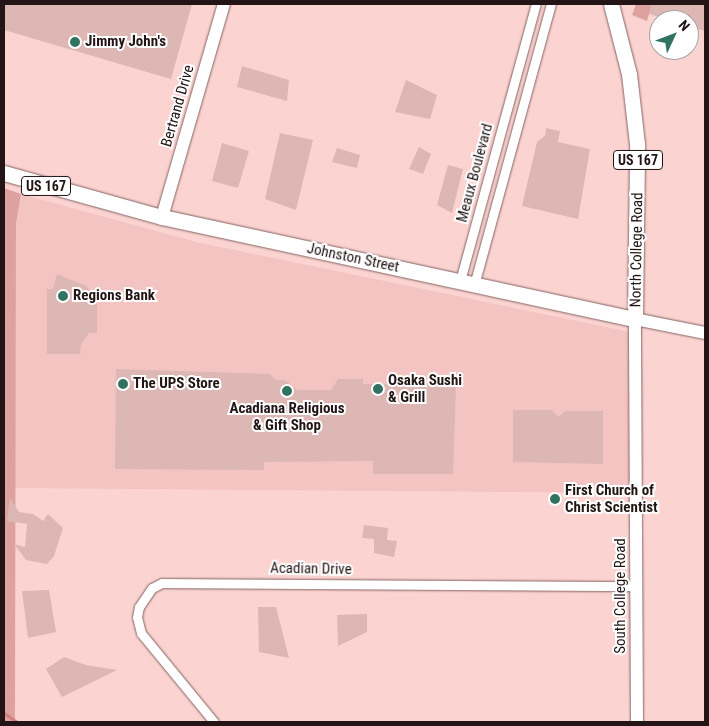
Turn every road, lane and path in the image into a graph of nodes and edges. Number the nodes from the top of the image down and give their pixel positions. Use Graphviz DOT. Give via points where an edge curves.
graph roads {
  1 [pos="224,4"];
  2 [pos="536,4"];
  3 [pos="551,4"];
  4 [pos="611,4"];
  5 [pos="517,73"];
  6 [pos="532,77"];
  7 [pos="4,173"];
  8 [pos="162,217"];
  9 [pos="467,283"];
  10 [pos="635,319"];
  11 [pos="705,333"];
  12 [pos="637,586"];
  13 [pos="214,722"];
  14 [pos="637,722"];
  1 -- 8 [label="main road, Bertrand Drive"];
  2 -- 5 [label="street, Meaux Boulevard"];
  3 -- 6 [label="street, Meaux Boulevard"];
  4 -- 10 [label="main road, North College Road / US 167" via="629,74 638,144"];
  5 -- 6 [label="street"];
  5 -- 9 [label="street, Meaux Boulevard"];
  6 -- 9 [label="street, Meaux Boulevard"];
  7 -- 8 [label="main road, Johnston Street / US 167"];
  8 -- 9 [label="main road, Johnston Street / US 167"];
  9 -- 10 [label="main road, Johnston Street / US 167"];
  10 -- 11 [label="main road, Johnston Street"];
  10 -- 12 [label="main road, South College Road"];
  12 -- 13 [label="street, Acadian Drive" via="162,583 152,588 139,607 137,617 141,633"];
  12 -- 14 [label="main road, South College Road"];
}
